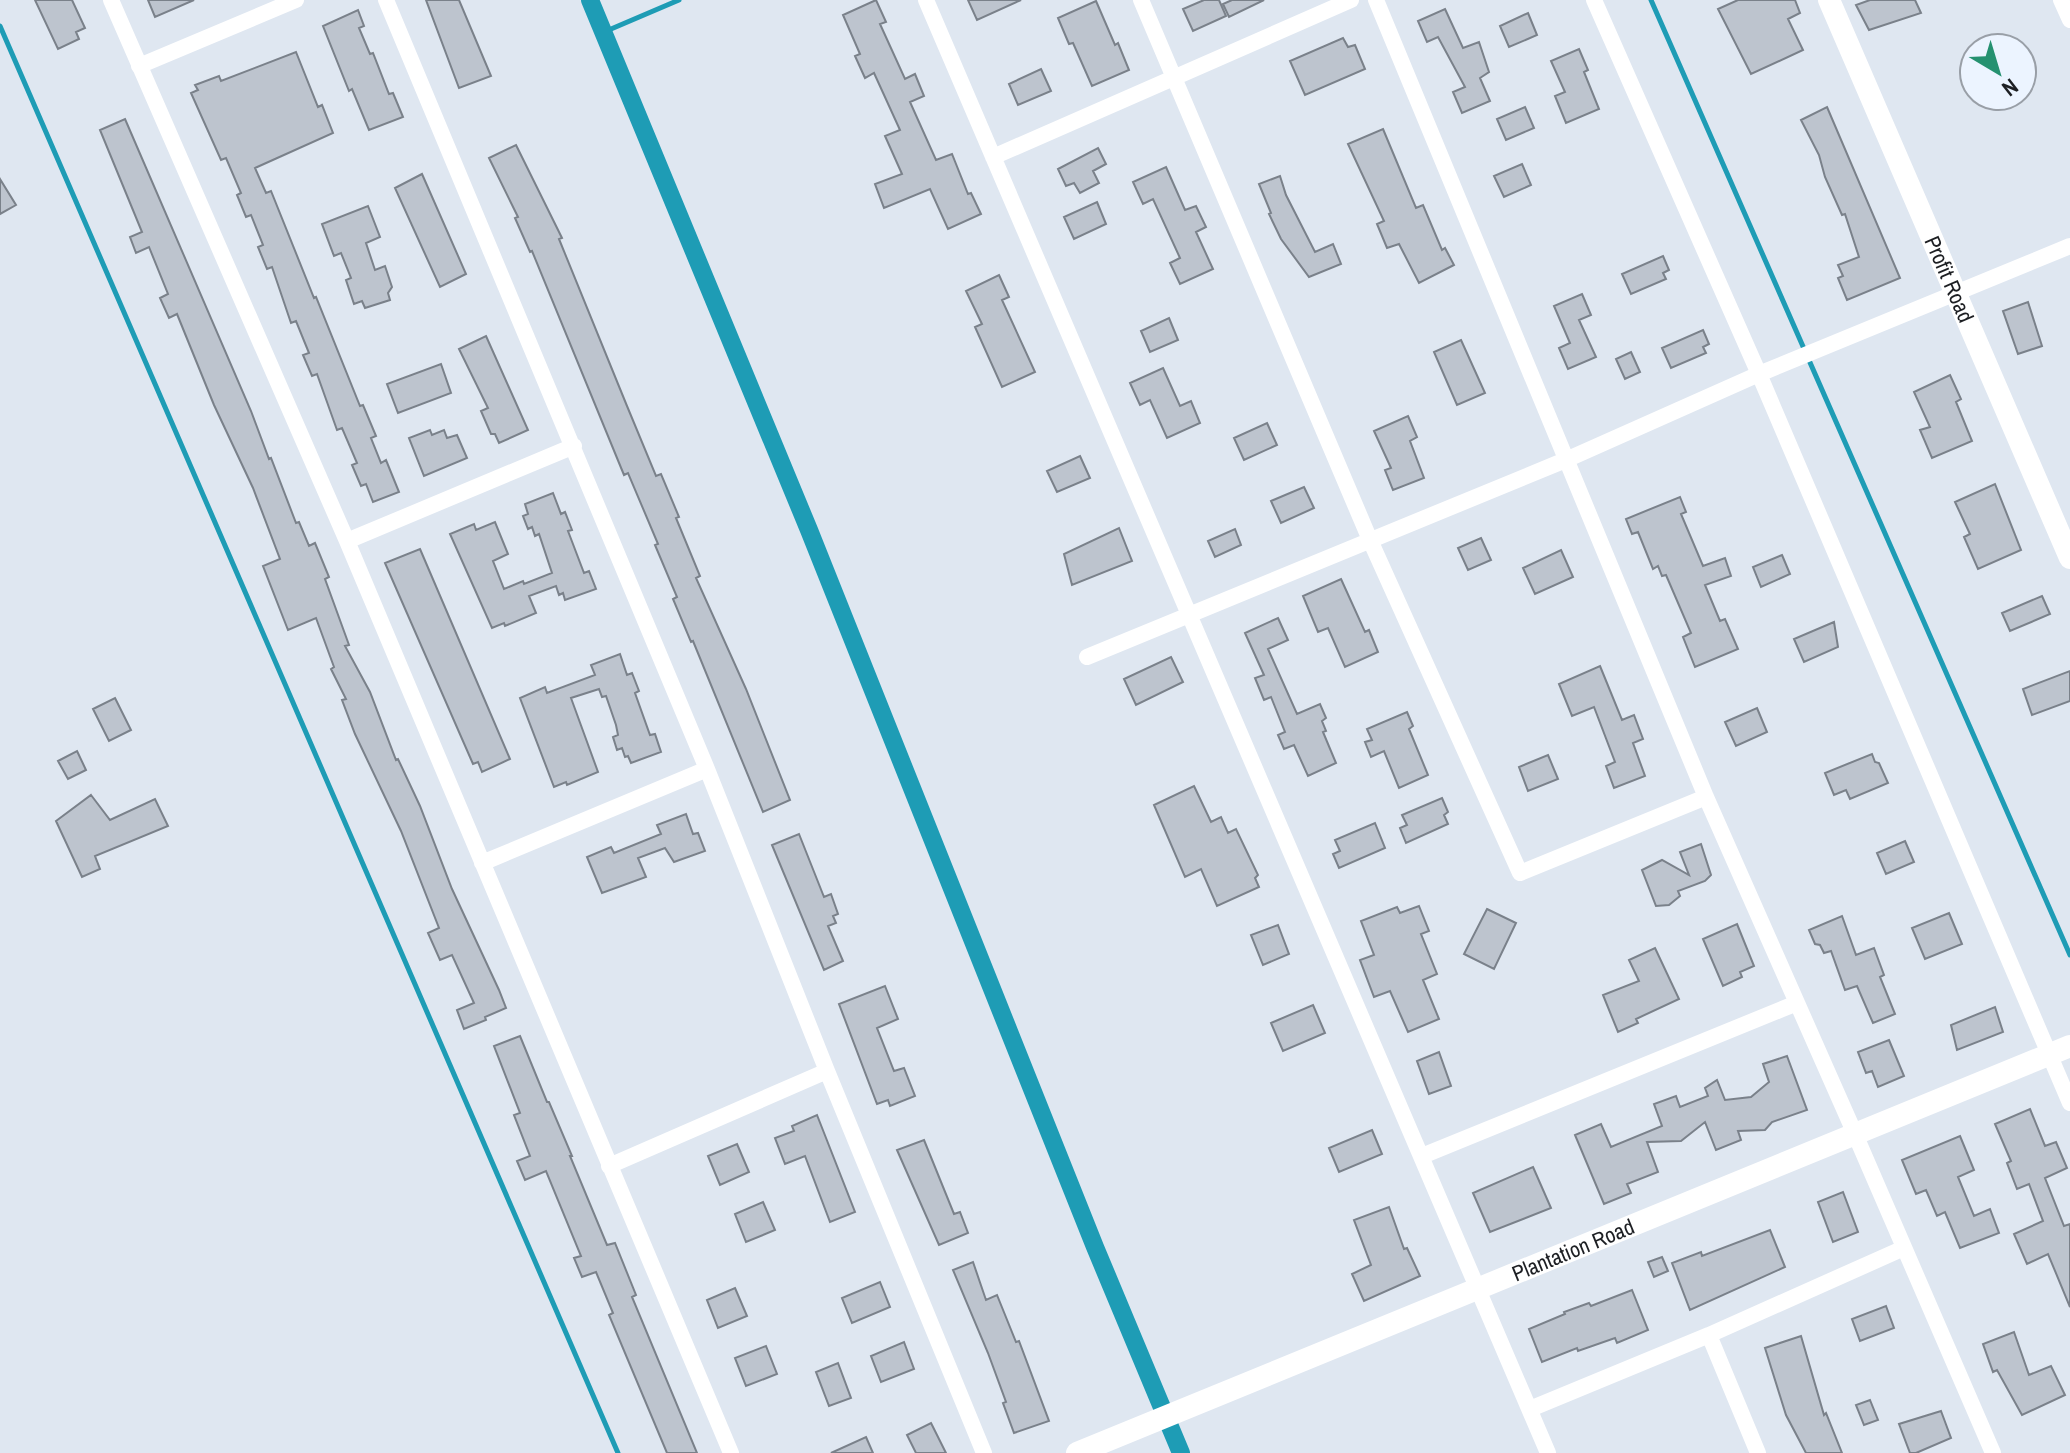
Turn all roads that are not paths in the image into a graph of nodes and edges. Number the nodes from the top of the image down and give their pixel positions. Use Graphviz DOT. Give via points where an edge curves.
graph roads {
  1 [pos="111,0"];
  2 [pos="296,0"];
  3 [pos="386,0"];
  4 [pos="926,0"];
  5 [pos="1141,0"];
  6 [pos="1351,0"];
  7 [pos="1376,0"];
  8 [pos="1594,0"];
  9 [pos="1829,0"];
  10 [pos="2061,0"];
  11 [pos="2070,20"];
  12 [pos="139,66"];
  13 [pos="1176,77"];
  14 [pos="993,157"];
  15 [pos="2070,246"];
  16 [pos="1955,293"];
  17 [pos="1759,374"];
  18 [pos="574,446"];
  19 [pos="1568,459"];
  20 [pos="1370,540"];
  21 [pos="347,541"];
  22 [pos="2070,558"];
  23 [pos="1190,615"];
  24 [pos="1087,657"];
  25 [pos="707,769"];
  26 [pos="1706,797"];
  27 [pos="482,863"];
  28 [pos="1797,1003"];
  29 [pos="2070,1046"];
  30 [pos="2049,1055"];
  31 [pos="827,1071"];
  32 [pos="2070,1103"];
  33 [pos="1855,1134"];
  34 [pos="1422,1156"];
  35 [pos="609,1166"];
  36 [pos="1904,1248"];
  37 [pos="1478,1287"];
  38 [pos="1709,1335"];
  39 [pos="1530,1409"];
  40 [pos="731,1453"];
  41 [pos="984,1453"];
  42 [pos="1077,1453"];
  43 [pos="1548,1453"];
  44 [pos="1758,1453"];
  45 [pos="1993,1453"];
  1 -- 12 [label="street"];
  2 -- 12 [label="street"];
  3 -- 18 [label="street"];
  4 -- 14 [label="street"];
  5 -- 13 [label="street"];
  6 -- 13 [label="street"];
  7 -- 19 [label="street"];
  8 -- 17 [label="street"];
  9 -- 16 [label="street, Profit Road"];
  10 -- 11 [label="street"];
  12 -- 21 [label="street"];
  13 -- 14 [label="street"];
  13 -- 20 [label="street"];
  14 -- 23 [label="street"];
  15 -- 16 [label="street"];
  16 -- 17 [label="street"];
  16 -- 22 [label="street, Profit Road"];
  17 -- 19 [label="street"];
  17 -- 30 [label="street"];
  18 -- 21 [label="street"];
  18 -- 25 [label="street"];
  19 -- 20 [label="street"];
  19 -- 26 [label="street"];
  20 -- 23 [label="street"];
  20 -- 26 [label="street" via="1520,873"];
  21 -- 27 [label="street"];
  23 -- 24 [label="street"];
  23 -- 34 [label="street"];
  25 -- 27 [label="street"];
  25 -- 31 [label="street"];
  26 -- 28 [label="street"];
  27 -- 35 [label="street"];
  28 -- 33 [label="street"];
  28 -- 34 [label="street"];
  29 -- 30 [label="street, Plantation Road"];
  30 -- 32 [label="street"];
  30 -- 33 [label="street, Plantation Road"];
  31 -- 35 [label="street"];
  31 -- 41 [label="street"];
  33 -- 36 [label="street"];
  33 -- 37 [label="street, Plantation Road"];
  34 -- 37 [label="street"];
  35 -- 40 [label="street"];
  36 -- 38 [label="street"];
  36 -- 45 [label="street"];
  37 -- 39 [label="street"];
  37 -- 42 [label="street, Plantation Road"];
  38 -- 39 [label="street"];
  38 -- 44 [label="street"];
  39 -- 43 [label="street"];
}
